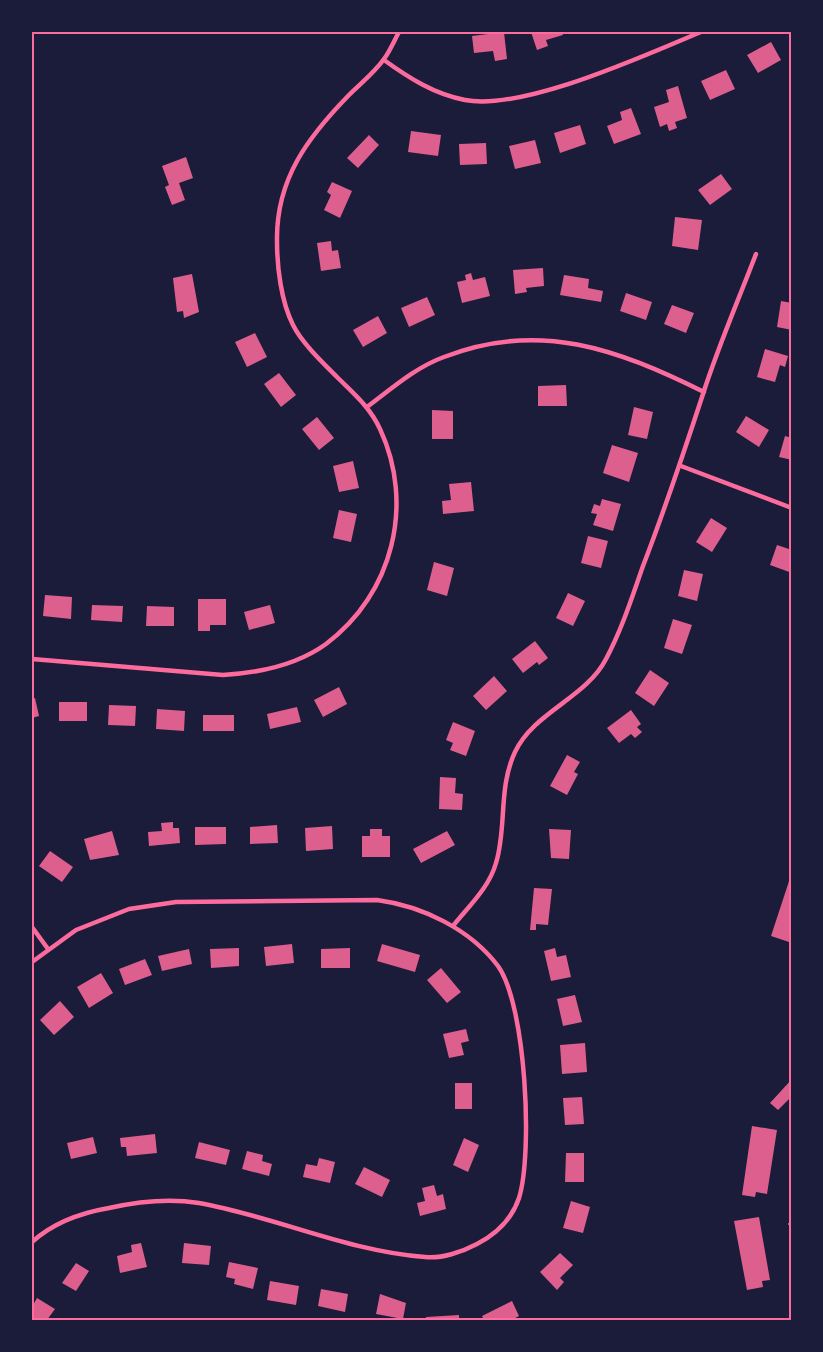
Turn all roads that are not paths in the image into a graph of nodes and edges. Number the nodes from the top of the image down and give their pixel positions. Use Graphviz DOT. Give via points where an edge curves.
graph roads {
  1 [pos="399,32"];
  2 [pos="701,32"];
  3 [pos="384,60"];
  4 [pos="756,254"];
  5 [pos="704,392"];
  6 [pos="367,407"];
  7 [pos="681,466"];
  8 [pos="792,508"];
  9 [pos="32,659"];
  10 [pos="453,926"];
  11 [pos="32,927"];
  12 [pos="48,949"];
  13 [pos="32,962"];
  14 [pos="32,1242"];
  1 -- 3 [label="street"];
  2 -- 3 [label="street" via="610,70 497,101 467,101 438,93"];
  3 -- 6 [label="street" via="321,123 300,151 286,184 277,240 282,294 293,326"];
  4 -- 5 [label="street"];
  5 -- 6 [label="street" via="655,368 588,347 511,339 444,357 395,385"];
  5 -- 7 [label="street"];
  6 -- 9 [label="street" via="390,452 396,478 392,546 378,585 363,608 325,644 277,667 223,675"];
  7 -- 8 [label="street"];
  7 -- 10 [label="street" via="605,662 516,750 502,800 496,863 482,890"];
  10 -- 12 [label="street" via="403,904 377,900 176,902 129,909 76,930"];
  10 -- 14 [label="street" via="499,968 522,1037 523,1174 512,1215 496,1232 465,1250 427,1258 200,1204 166,1200 90,1211 62,1221"];
  11 -- 12 [label="street"];
  12 -- 13 [label="street"];
}
